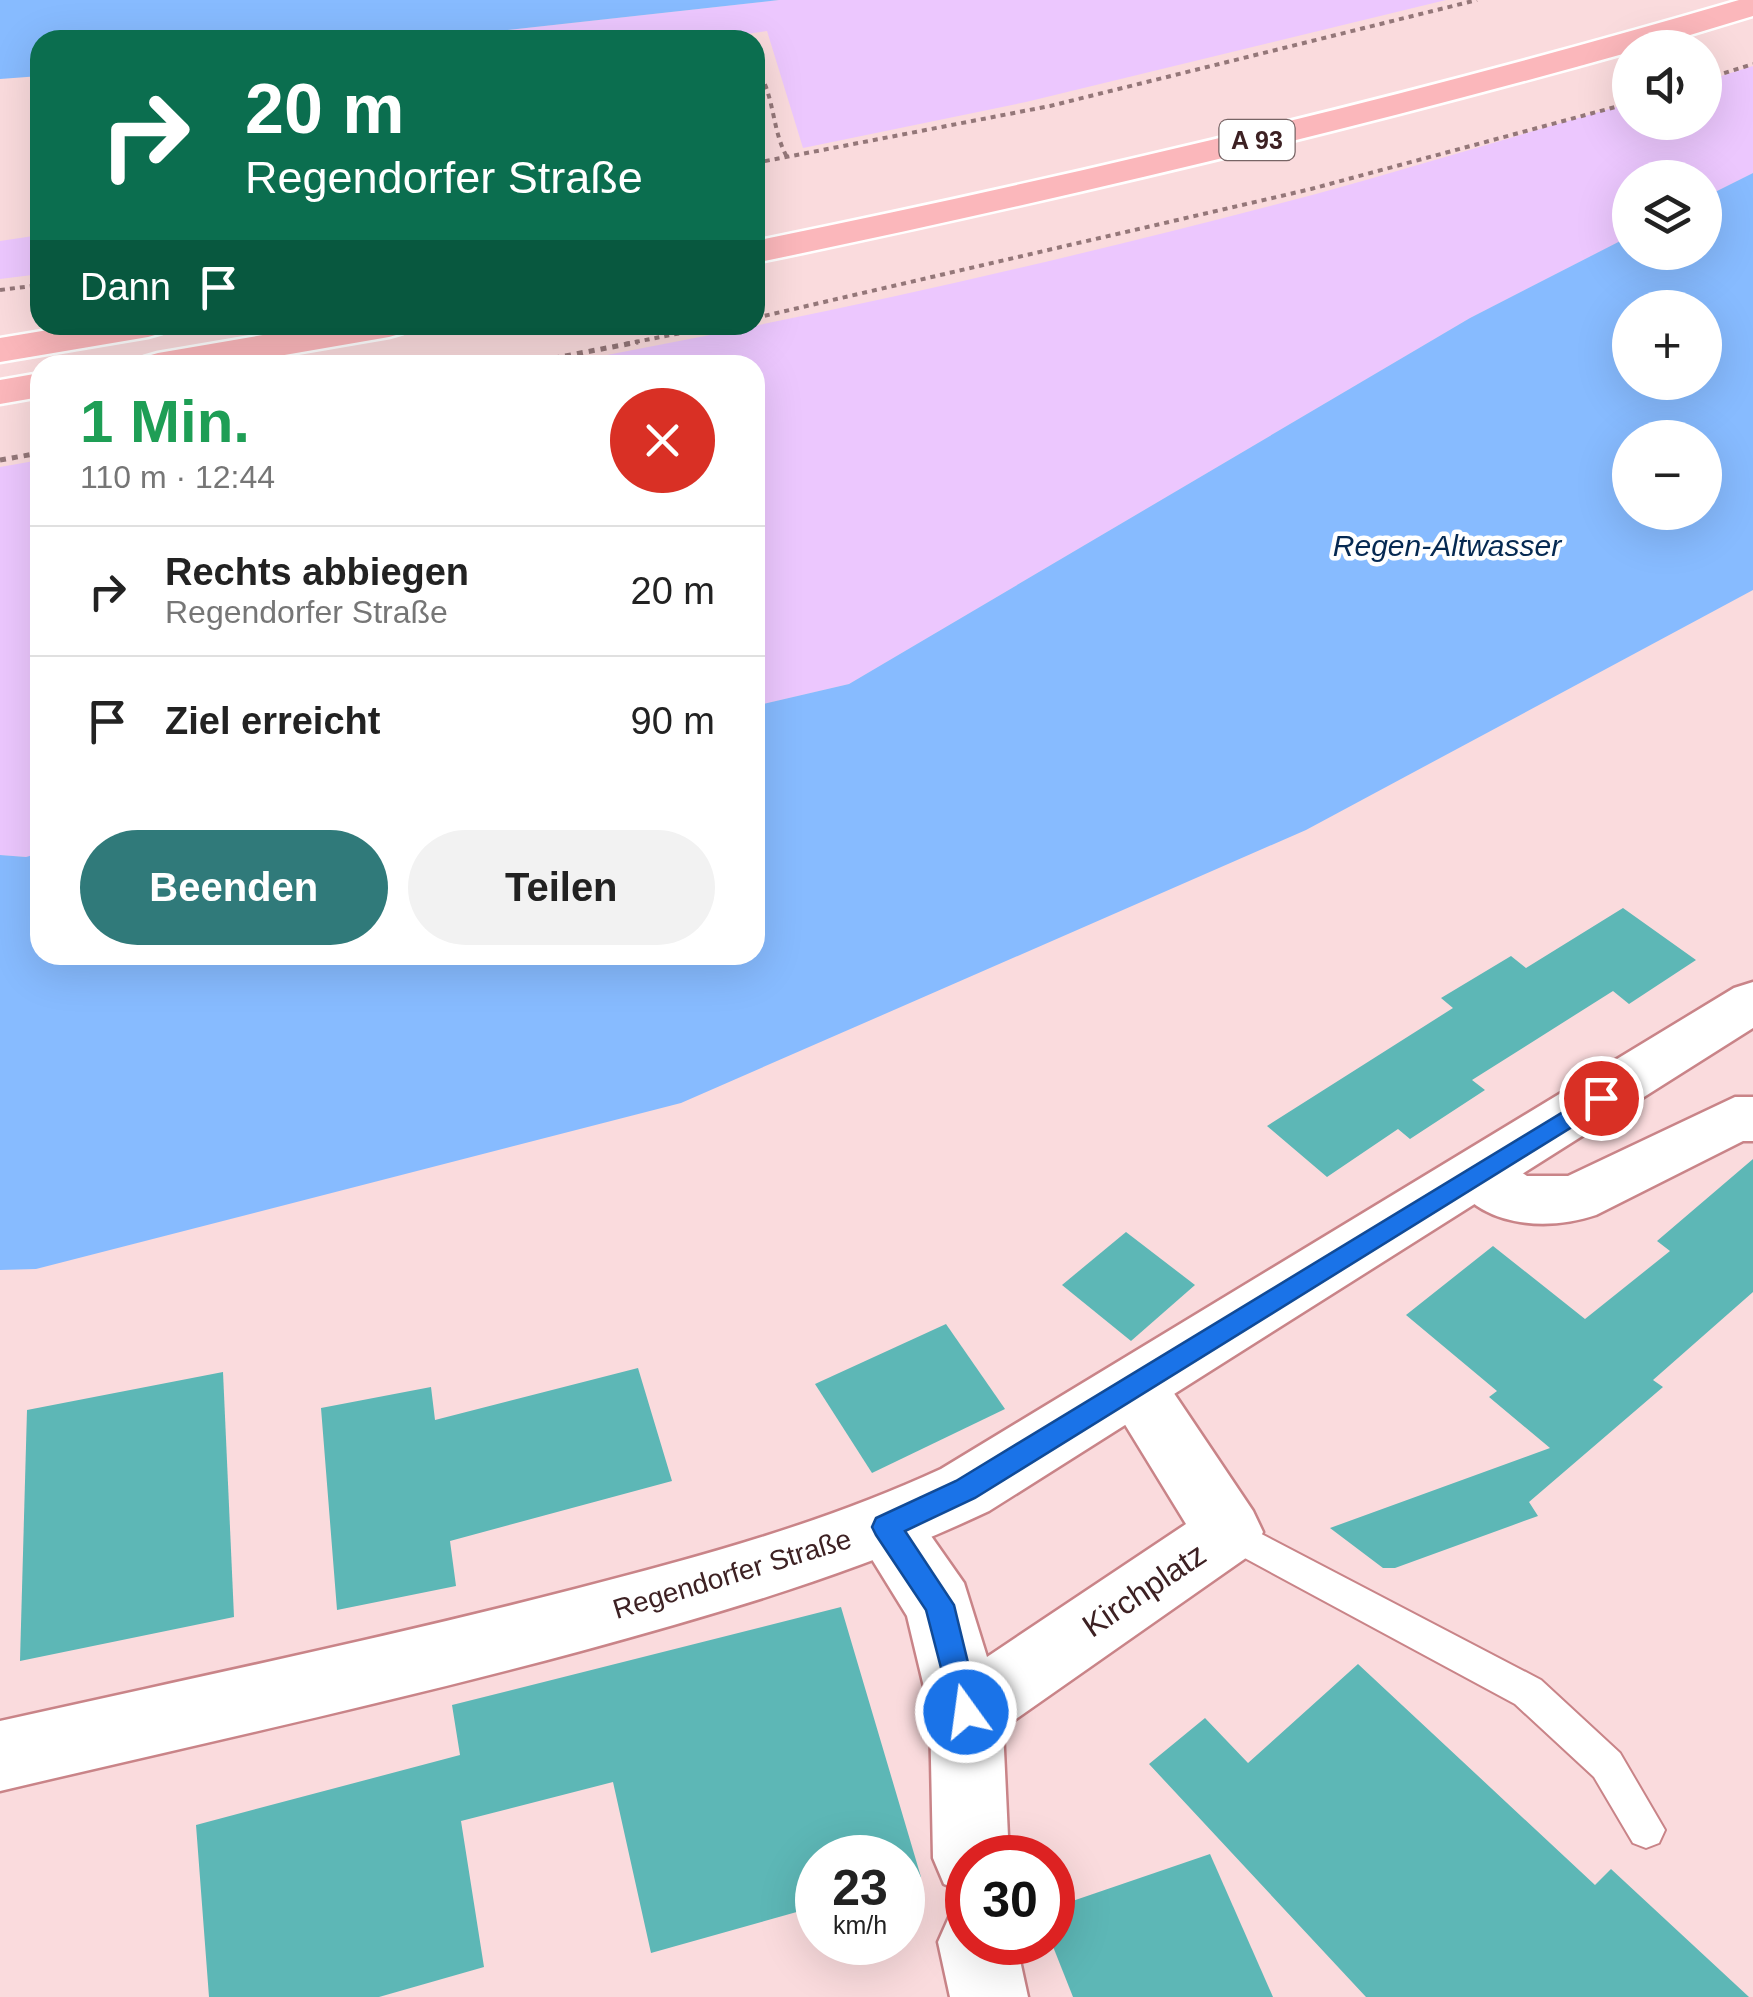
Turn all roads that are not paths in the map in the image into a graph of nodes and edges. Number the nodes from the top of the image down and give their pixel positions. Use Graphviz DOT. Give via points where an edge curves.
graph roads {
  1 [pos="1753,6"];
  2 [pos="765,250"];
  3 [pos="89,335"];
  4 [pos="331,335"];
  5 [pos="0,350"];
  6 [pos="216,355"];
  7 [pos="30,387"];
  8 [pos="0,392"];
  9 [pos="1753,1002"];
  10 [pos="1753,1120"];
  11 [pos="1479,1175"];
  12 [pos="1134,1388"];
  13 [pos="886,1527"];
  14 [pos="1229,1532"];
  15 [pos="966,1712"];
  16 [pos="0,1756"];
  17 [pos="1646,1830"];
  18 [pos="970,1835"];
  19 [pos="982,1965"];
  20 [pos="989,1997"];
  1 -- 2 [label="highway, A 93" via="1184,159"];
  3 -- 5 [label="highway"];
  4 -- 6 [label="highway"];
  7 -- 8 [label="highway"];
  9 -- 11 [label="street, Regendorfer Straße"];
  10 -- 11 [label="street" via="1735,1119 1574,1199 1516,1200"];
  11 -- 12 [label="street, Regendorfer Straße"];
  12 -- 13 [label="street, Regendorfer Straße" via="965,1490"];
  12 -- 14 [label="street, Kirchplatz"];
  13 -- 15 [label="street" via="939,1605"];
  13 -- 16 [label="street, Regendorfer Straße" via="698,1588 514,1637"];
  14 -- 15 [label="street, Kirchplatz"];
  14 -- 17 [label="lane" via="1528,1692 1606,1765"];
  15 -- 18 [label="street"];
  19 -- 20 [label="street"];
}
